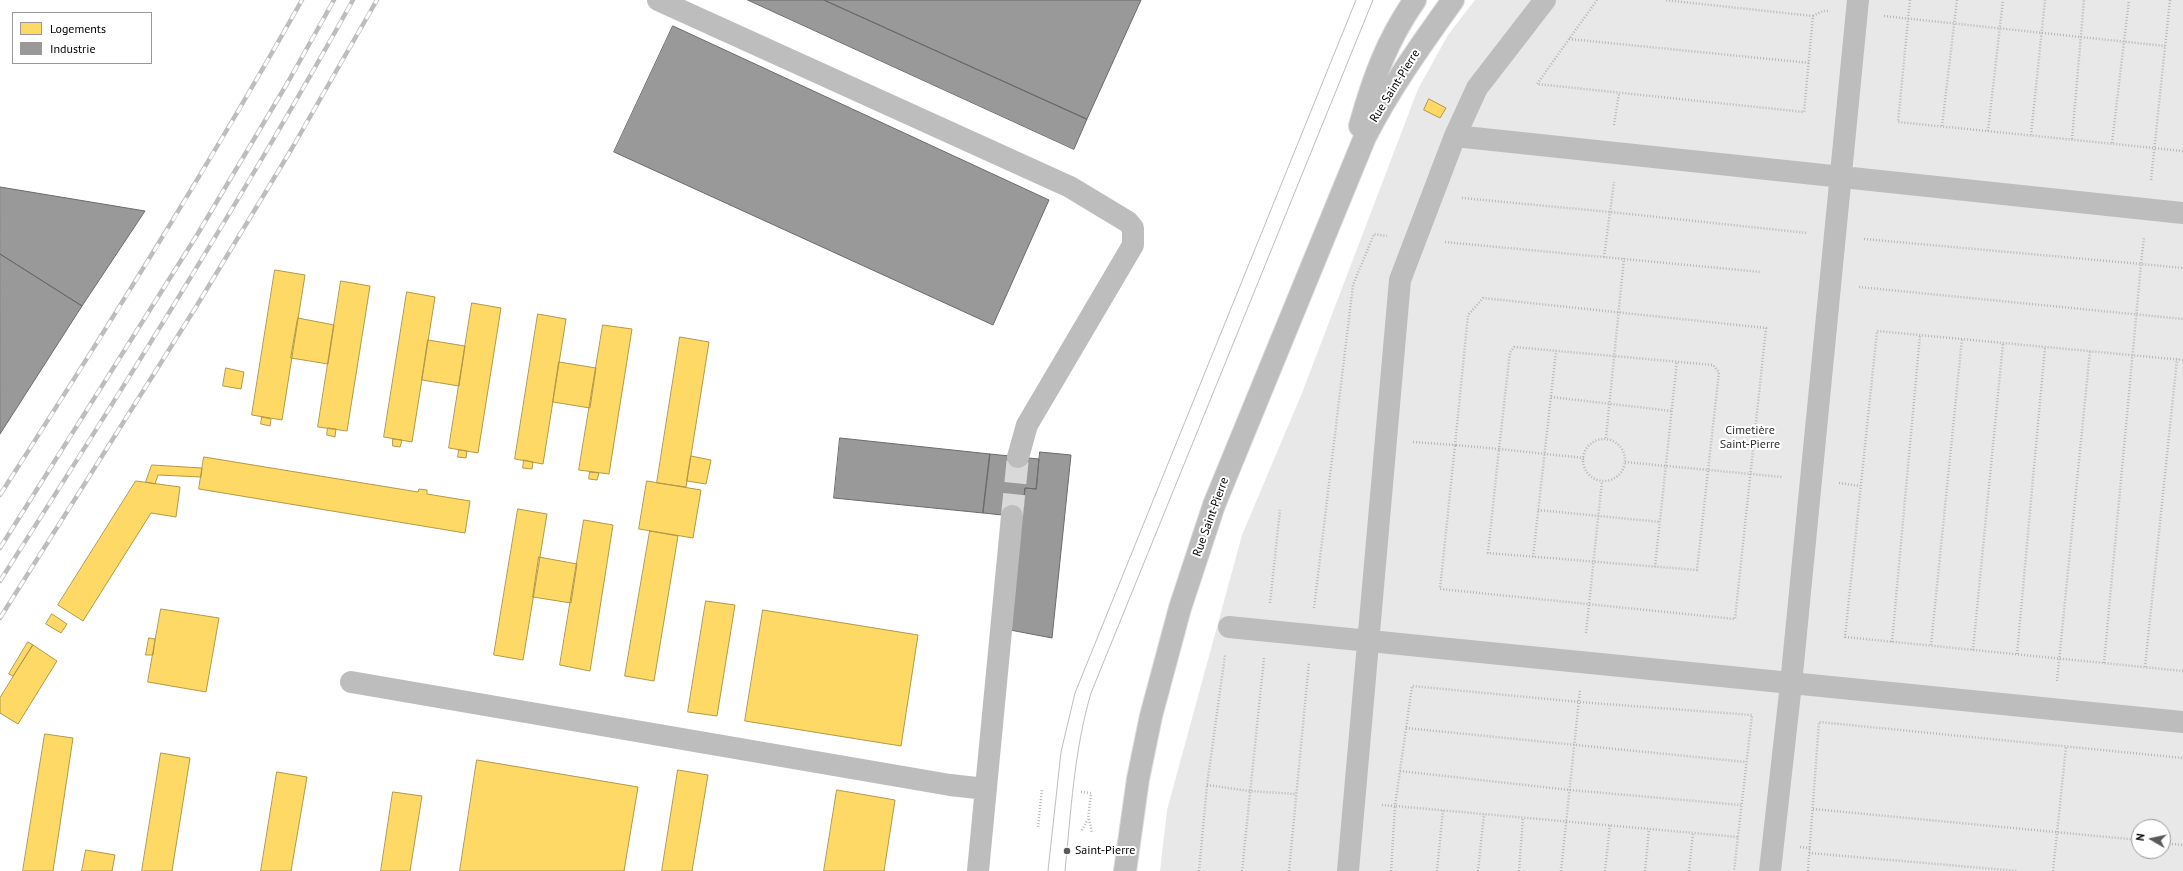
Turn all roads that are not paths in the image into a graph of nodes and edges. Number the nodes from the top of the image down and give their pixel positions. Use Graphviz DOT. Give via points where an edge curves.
graph roads {
  1 [pos="658,0"];
  2 [pos="1415,0"];
  3 [pos="1453,0"];
  4 [pos="1545,0"];
  5 [pos="1857,6"];
  6 [pos="1454,136"];
  7 [pos="1840,177"];
  8 [pos="1347,178"];
  9 [pos="2183,213"];
  10 [pos="1018,457"];
  11 [pos="1012,516"];
  12 [pos="1229,627"];
  13 [pos="1370,640"];
  14 [pos="351,682"];
  15 [pos="1791,684"];
  16 [pos="2183,722"];
  17 [pos="986,789"];
  18 [pos="978,871"];
  19 [pos="1125,871"];
  20 [pos="1348,871"];
  21 [pos="1770,871"];
  1 -- 10 [label="main road" via="1070,187 1128,222 1133,228 1133,245 1027,425"];
  2 -- 8 [label="main road, Rue Saint-Pierre" via="1377,68"];
  3 -- 8 [label="main road, Rue Saint-Pierre" via="1381,105"];
  4 -- 6 [label="main road" via="1476,88"];
  5 -- 7 [label="main road"];
  6 -- 7 [label="main road"];
  6 -- 13 [label="main road" via="1400,280"];
  7 -- 9 [label="main road"];
  7 -- 15 [label="main road"];
  8 -- 19 [label="main road, Rue Saint-Pierre" via="1214,505 1180,608 1150,716"];
  11 -- 17 [label="main road"];
  12 -- 13 [label="main road"];
  13 -- 15 [label="main road"];
  13 -- 20 [label="main road"];
  14 -- 17 [label="main road"];
  15 -- 16 [label="main road"];
  15 -- 21 [label="main road"];
  17 -- 18 [label="main road"];
}
